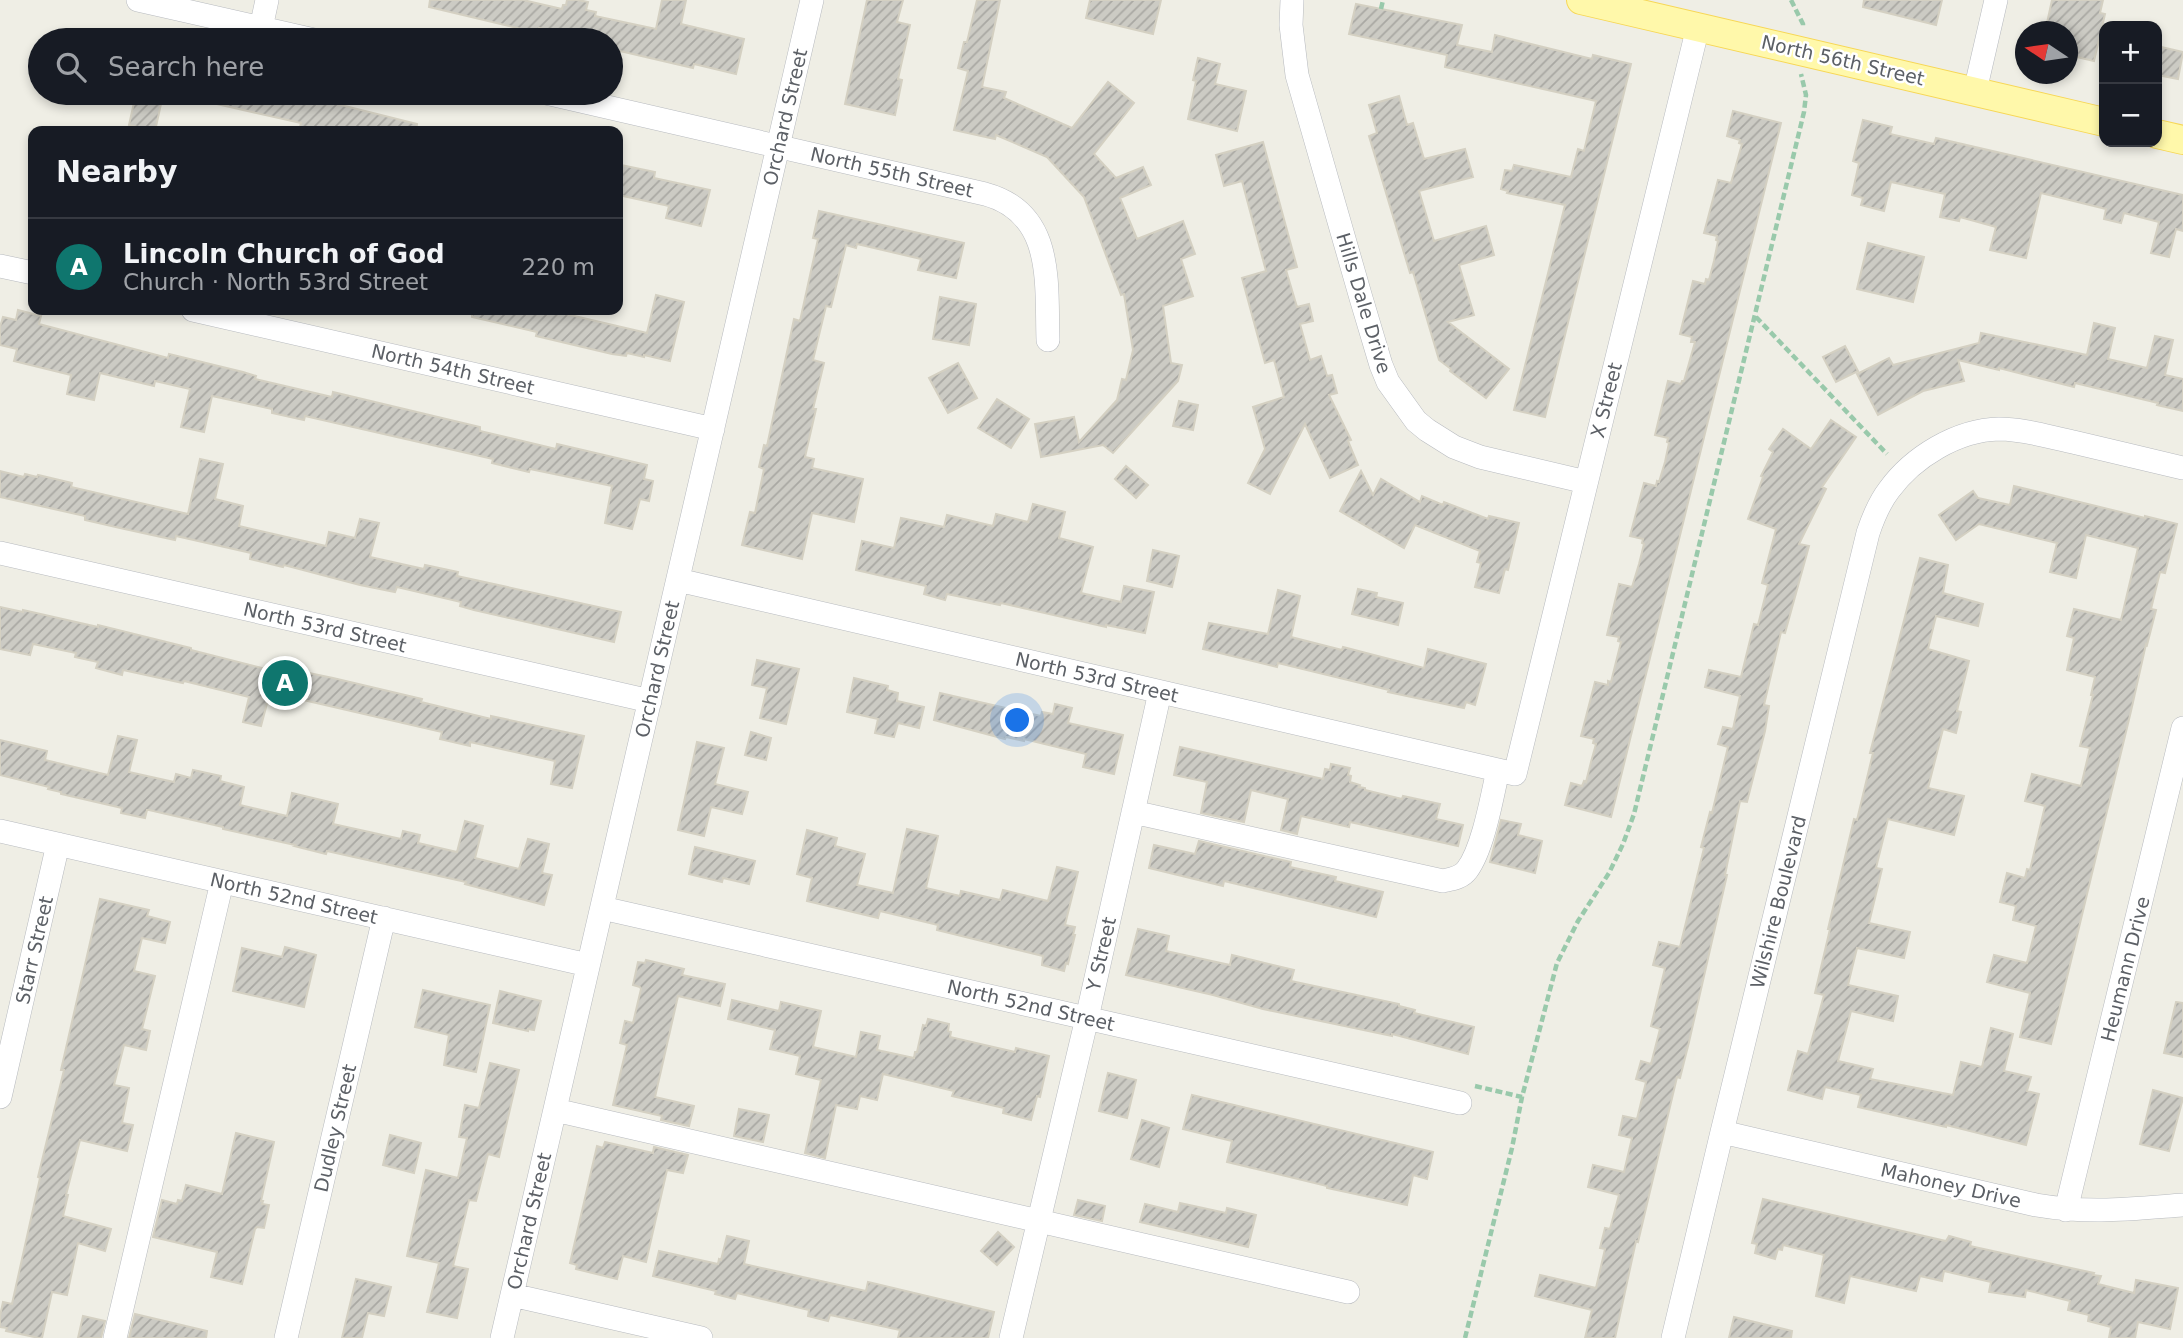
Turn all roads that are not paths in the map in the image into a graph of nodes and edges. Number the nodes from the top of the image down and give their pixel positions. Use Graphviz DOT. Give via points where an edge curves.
graph roads {
  1 [pos="138,0"];
  2 [pos="267,0"];
  3 [pos="812,0"];
  4 [pos="1292,0"];
  5 [pos="1581,0"];
  6 [pos="1996,0"];
  7 [pos="1698,27"];
  8 [pos="261,28"];
  9 [pos="1975,92"];
  10 [pos="600,105"];
  11 [pos="2099,120"];
  12 [pos="2162,135"];
  13 [pos="2183,140"];
  14 [pos="778,145"];
  15 [pos="0,266"];
  16 [pos="28,272"];
  17 [pos="215,315"];
  18 [pos="1048,341"];
  19 [pos="713,429"];
  20 [pos="2183,468"];
  21 [pos="1586,482"];
  22 [pos="0,553"];
  23 [pos="678,580"];
  24 [pos="1160,692"];
  25 [pos="650,701"];
  26 [pos="2183,728"];
  27 [pos="1507,772"];
  28 [pos="1133,812"];
  29 [pos="0,831"];
  30 [pos="58,844"];
  31 [pos="222,882"];
  32 [pos="602,908"];
  33 [pos="384,918"];
  34 [pos="589,965"];
  35 [pos="1087,1018"];
  36 [pos="1465,1094"];
  37 [pos="0,1097"];
  38 [pos="555,1110"];
  39 [pos="1722,1132"];
  40 [pos="2183,1205"];
  41 [pos="2066,1210"];
  42 [pos="1039,1220"];
  43 [pos="1348,1292"];
  44 [pos="512,1295"];
  45 [pos="115,1338"];
  46 [pos="286,1338"];
  47 [pos="502,1338"];
  48 [pos="701,1338"];
  49 [pos="1011,1338"];
  50 [pos="1674,1338"];
  1 -- 8 [label="street"];
  2 -- 8 [label="street"];
  3 -- 14 [label="street, Orchard Street"];
  4 -- 21 [label="street, Hills Dale Drive" via="1297,75 1388,382 1416,421 1454,447"];
  5 -- 7 [label="main road, North 56th Street"];
  6 -- 9 [label="street"];
  7 -- 9 [label="main road, North 56th Street"];
  7 -- 21 [label="street, X Street"];
  9 -- 11 [label="main road, North 56th Street"];
  10 -- 14 [label="street, North 55th Street"];
  12 -- 13 [label="main road"];
  14 -- 18 [label="street, North 55th Street" via="985,194 1015,208 1034,230 1042,249"];
  14 -- 19 [label="street, Orchard Street"];
  15 -- 16 [label="street"];
  17 -- 19 [label="street, North 54th Street"];
  19 -- 23 [label="street, Orchard Street"];
  20 -- 39 [label="street, Wilshire Boulevard" via="2028,432 1995,429 1951,441 1927,454 1902,474 1881,502 1868,533"];
  21 -- 27 [label="street, X Street"];
  22 -- 25 [label="street, North 53rd Street"];
  23 -- 24 [label="street, North 53rd Street"];
  23 -- 25 [label="street, Orchard Street"];
  24 -- 27 [label="street, North 53rd Street"];
  24 -- 28 [label="street, Y Street"];
  25 -- 32 [label="street, Orchard Street"];
  26 -- 41 [label="street, Heumann Drive"];
  27 -- 28 [label="street, X Street" via="1478,850 1467,871 1455,879"];
  28 -- 35 [label="street, Y Street"];
  29 -- 30 [label="street, North 52nd Street"];
  30 -- 31 [label="street, North 52nd Street"];
  30 -- 37 [label="street, Starr Street"];
  31 -- 33 [label="street, North 52nd Street"];
  31 -- 45 [label="street"];
  32 -- 34 [label="street, Orchard Street"];
  32 -- 35 [label="street, North 52nd Street"];
  33 -- 34 [label="street, North 52nd Street"];
  33 -- 46 [label="street, Dudley Street"];
  34 -- 38 [label="street, Orchard Street"];
  35 -- 36 [label="street, North 52nd Street"];
  35 -- 42 [label="street, Y Street"];
  38 -- 42 [label="street"];
  38 -- 44 [label="street, Orchard Street"];
  39 -- 41 [label="street, Mahoney Drive"];
  39 -- 50 [label="street, Wilshire Boulevard"];
  40 -- 41 [label="street, Mahoney Drive" via="2103,1212"];
  42 -- 43 [label="street"];
  42 -- 49 [label="street, Y Street"];
  44 -- 47 [label="street, Orchard Street"];
  44 -- 48 [label="street"];
}
